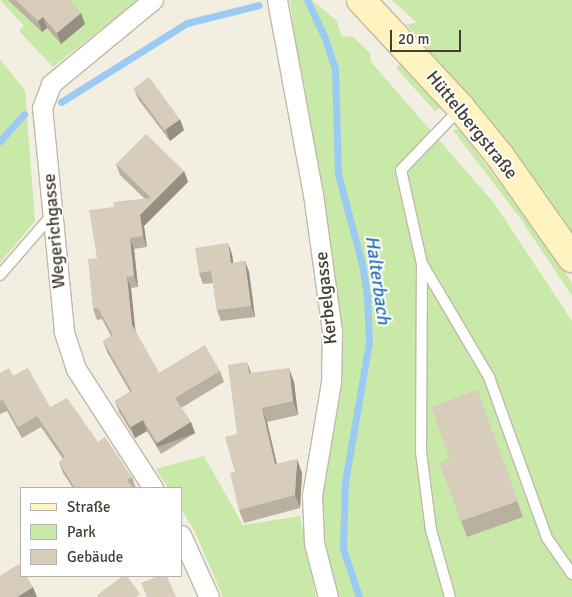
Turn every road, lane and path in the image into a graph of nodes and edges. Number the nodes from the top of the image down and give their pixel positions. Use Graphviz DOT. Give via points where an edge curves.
graph roads {
  1 [pos="153,0"];
  2 [pos="277,0"];
  3 [pos="363,1"];
  4 [pos="461,108"];
  5 [pos="52,215"];
  6 [pos="572,258"];
  7 [pos="422,264"];
  8 [pos="0,275"];
  9 [pos="151,487"];
  10 [pos="182,537"];
  11 [pos="572,574"];
  12 [pos="209,597"];
  13 [pos="328,597"];
  14 [pos="450,597"];
  1 -- 5 [label="street, Wegerichgasse" via="51,84 42,108"];
  2 -- 13 [label="street, Kerbelgasse" via="310,177 332,331 331,382 312,495 314,543"];
  3 -- 4 [label="main road, Hüttelbergstraße"];
  4 -- 6 [label="main road, Hüttelbergstraße" via="500,156"];
  4 -- 7 [label="lane" via="401,170"];
  5 -- 8 [label="lane"];
  5 -- 9 [label="street, Wegerichgasse" via="64,331 76,369"];
  7 -- 11 [label="lane" via="489,377 547,538"];
  7 -- 14 [label="lane" via="421,452 431,530"];
  10 -- 12 [label="street"];
}
